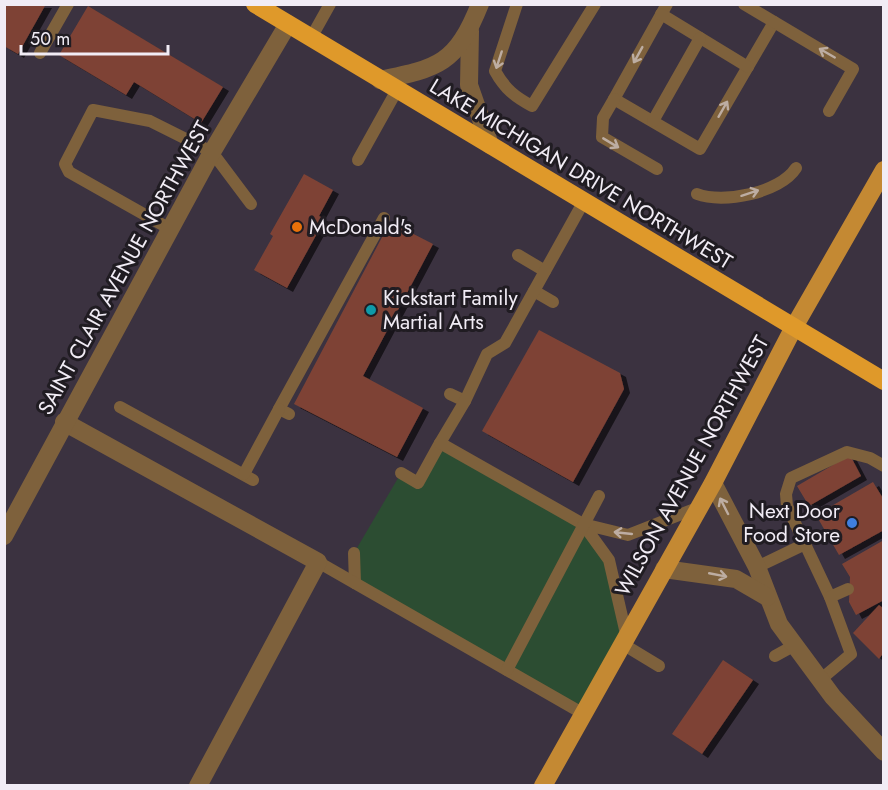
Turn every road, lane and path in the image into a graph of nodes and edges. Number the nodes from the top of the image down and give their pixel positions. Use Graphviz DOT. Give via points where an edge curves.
graph roads {
  1 [pos="68,4"];
  2 [pos="255,4"];
  3 [pos="330,4"];
  4 [pos="480,4"];
  5 [pos="517,4"];
  6 [pos="595,4"];
  7 [pos="744,4"];
  8 [pos="664,9"];
  9 [pos="774,22"];
  10 [pos="288,24"];
  11 [pos="471,28"];
  12 [pos="311,38"];
  13 [pos="700,38"];
  14 [pos="40,53"];
  15 [pos="748,67"];
  16 [pos="380,80"];
  17 [pos="397,90"];
  18 [pos="614,99"];
  19 [pos="829,111"];
  20 [pos="653,121"];
  21 [pos="490,145"];
  22 [pos="212,152"];
  23 [pos="357,160"];
  24 [pos="796,168"];
  25 [pos="657,170"];
  26 [pos="884,170"];
  27 [pos="697,194"];
  28 [pos="584,201"];
  29 [pos="251,204"];
  30 [pos="384,218"];
  31 [pos="170,229"];
  32 [pos="518,255"];
  33 [pos="545,271"];
  34 [pos="534,291"];
  35 [pos="554,302"];
  36 [pos="794,327"];
  37 [pos="884,381"];
  38 [pos="450,394"];
  39 [pos="465,401"];
  40 [pos="120,407"];
  41 [pos="64,422"];
  42 [pos="440,443"];
  43 [pos="884,466"];
  44 [pos="401,473"];
  45 [pos="712,483"];
  46 [pos="599,496"];
  47 [pos="698,508"];
  48 [pos="583,524"];
  49 [pos="4,536"];
  50 [pos="805,544"];
  51 [pos="354,553"];
  52 [pos="318,562"];
  53 [pos="757,567"];
  54 [pos="664,569"];
  55 [pos="355,583"];
  56 [pos="848,589"];
  57 [pos="767,597"];
  58 [pos="830,597"];
  59 [pos="623,639"];
  60 [pos="795,645"];
  61 [pos="775,656"];
  62 [pos="659,666"];
  63 [pos="507,670"];
  64 [pos="820,680"];
  65 [pos="582,713"];
  66 [pos="884,752"];
  67 [pos="198,786"];
  68 [pos="543,786"];
  1 -- 14 [label="lane"];
  2 -- 10 [label="highway, LAKE MICHIGAN DRIVE NORTHWEST"];
  3 -- 12 [label="lane"];
  4 -- 11 [label="street"];
  5 -- 6 [label="lane, one-way" via="495,72 514,97 532,106"];
  7 -- 9 [label="lane"];
  8 -- 13 [label="lane"];
  8 -- 18 [label="lane, one-way"];
  9 -- 15 [label="lane"];
  19 -- 9 [label="lane, one-way" via="853,69"];
  10 -- 12 [label="highway, LAKE MICHIGAN DRIVE NORTHWEST"];
  10 -- 22 [label="street, SAINT CLAIR AVENUE NORTHWEST"];
  11 -- 16 [label="street" via="456,49 436,65"];
  11 -- 21 [label="street" via="469,85"];
  12 -- 16 [label="highway, LAKE MICHIGAN DRIVE NORTHWEST"];
  13 -- 15 [label="lane"];
  13 -- 20 [label="lane"];
  20 -- 15 [label="lane, one-way" via="700,149"];
  16 -- 17 [label="highway, LAKE MICHIGAN DRIVE NORTHWEST"];
  17 -- 21 [label="highway, LAKE MICHIGAN DRIVE NORTHWEST"];
  17 -- 23 [label="lane"];
  18 -- 20 [label="lane"];
  18 -- 25 [label="lane, one-way" via="603,117 602,137"];
  21 -- 28 [label="highway, LAKE MICHIGAN DRIVE NORTHWEST"];
  22 -- 29 [label="lane"];
  22 -- 31 [label="street, SAINT CLAIR AVENUE NORTHWEST"];
  22 -- 31 [label="lane" via="150,120 93,110 65,164 69,172"];
  27 -- 24 [label="lane, one-way" via="724,200 740,196 782,182"];
  26 -- 36 [label="main road, WILSON AVENUE NORTHWEST"];
  28 -- 33 [label="lane"];
  28 -- 36 [label="highway, LAKE MICHIGAN DRIVE NORTHWEST"];
  30 -- 40 [label="lane" via="248,477"];
  31 -- 41 [label="street, SAINT CLAIR AVENUE NORTHWEST"];
  32 -- 33 [label="lane"];
  33 -- 34 [label="lane"];
  34 -- 35 [label="lane"];
  34 -- 39 [label="lane" via="505,343 487,354"];
  36 -- 37 [label="highway, LAKE MICHIGAN DRIVE NORTHWEST"];
  36 -- 45 [label="main road, WILSON AVENUE NORTHWEST"];
  38 -- 39 [label="lane"];
  39 -- 42 [label="lane"];
  41 -- 49 [label="street, SAINT CLAIR AVENUE NORTHWEST"];
  41 -- 52 [label="street"];
  42 -- 44 [label="lane" via="418,483"];
  42 -- 48 [label="lane"];
  43 -- 50 [label="lane" via="847,452 791,478 787,506"];
  45 -- 47 [label="main road, WILSON AVENUE NORTHWEST"];
  53 -- 45 [label="street, one-way"];
  46 -- 48 [label="lane"];
  47 -- 48 [label="lane, one-way" via="628,535"];
  47 -- 54 [label="main road, WILSON AVENUE NORTHWEST"];
  48 -- 59 [label="lane" via="609,560"];
  48 -- 63 [label="lane"];
  50 -- 53 [label="lane"];
  50 -- 58 [label="lane"];
  51 -- 55 [label="lane"];
  52 -- 55 [label="lane"];
  52 -- 67 [label="street"];
  53 -- 57 [label="street"];
  54 -- 57 [label="street, one-way" via="736,579"];
  54 -- 59 [label="main road, WILSON AVENUE NORTHWEST"];
  55 -- 63 [label="lane"];
  56 -- 58 [label="lane"];
  57 -- 60 [label="street" via="779,624"];
  58 -- 64 [label="lane" via="851,654"];
  59 -- 62 [label="lane"];
  59 -- 65 [label="main road, WILSON AVENUE NORTHWEST"];
  60 -- 61 [label="lane"];
  60 -- 64 [label="street"];
  63 -- 65 [label="lane"];
  64 -- 66 [label="street"];
  65 -- 68 [label="main road, WILSON AVENUE NORTHWEST"];
}
